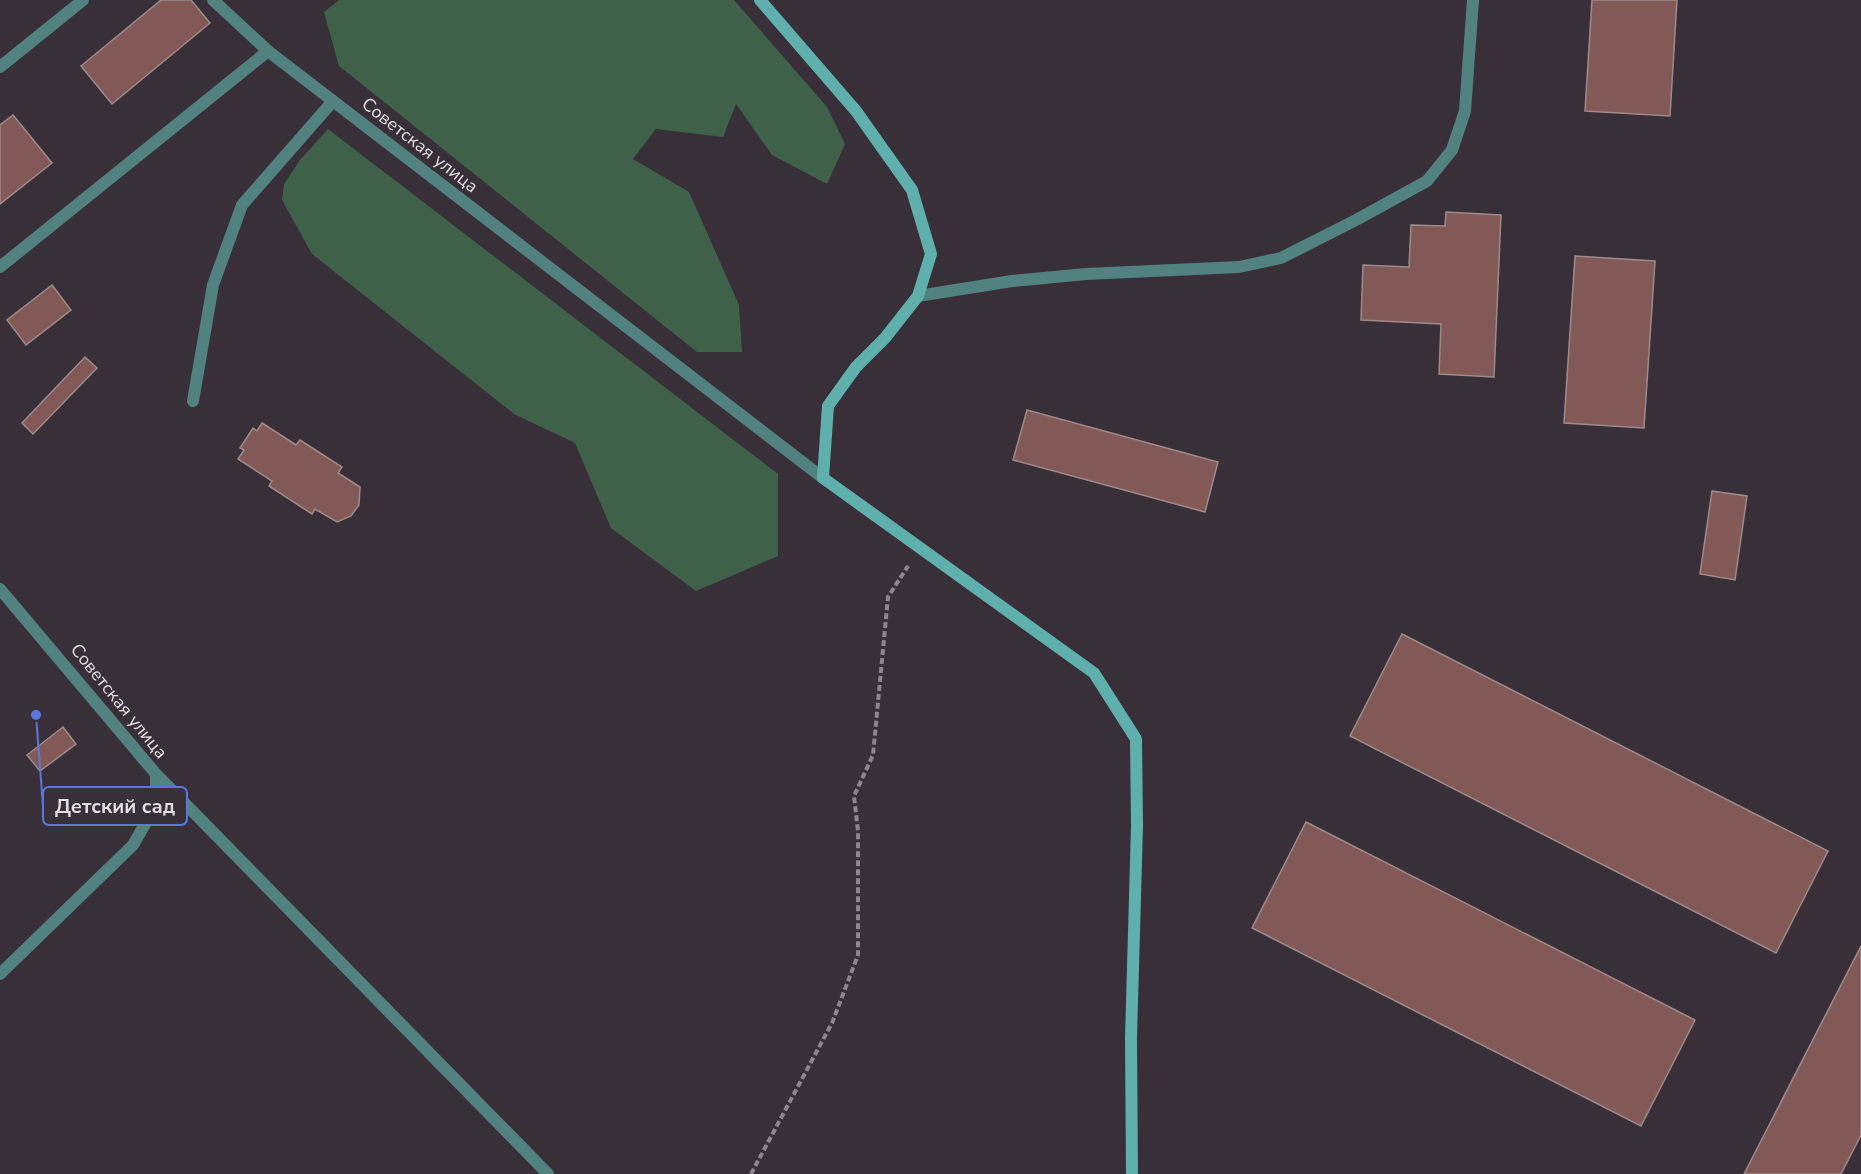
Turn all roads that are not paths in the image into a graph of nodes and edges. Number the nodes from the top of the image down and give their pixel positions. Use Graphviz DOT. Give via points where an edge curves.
graph roads {
  1 [pos="83,0"];
  2 [pos="213,0"];
  3 [pos="759,0"];
  4 [pos="1473,0"];
  5 [pos="268,51"];
  6 [pos="0,68"];
  7 [pos="333,101"];
  8 [pos="0,267"];
  9 [pos="918,296"];
  10 [pos="193,401"];
  11 [pos="823,478"];
  12 [pos="0,589"];
  13 [pos="156,774"];
  14 [pos="0,974"];
  15 [pos="548,1174"];
  16 [pos="1132,1174"];
  1 -- 6 [label="street"];
  2 -- 5 [label="street, Советская улица"];
  3 -- 9 [label="street" via="856,111 912,190 932,254"];
  4 -- 9 [label="street" via="1465,111 1452,150 1427,181 1356,220 1281,258 1239,267 1086,274"];
  5 -- 7 [label="street, Советская улица"];
  5 -- 8 [label="street"];
  7 -- 10 [label="street" via="242,205 213,285"];
  7 -- 11 [label="street, Советская улица"];
  9 -- 11 [label="street" via="856,367 828,406"];
  11 -- 16 [label="street" via="1094,674 1136,739"];
  12 -- 13 [label="street, Советская улица"];
  13 -- 14 [label="street, Советская улица" via="156,805 133,845"];
  13 -- 15 [label="street"];
}
